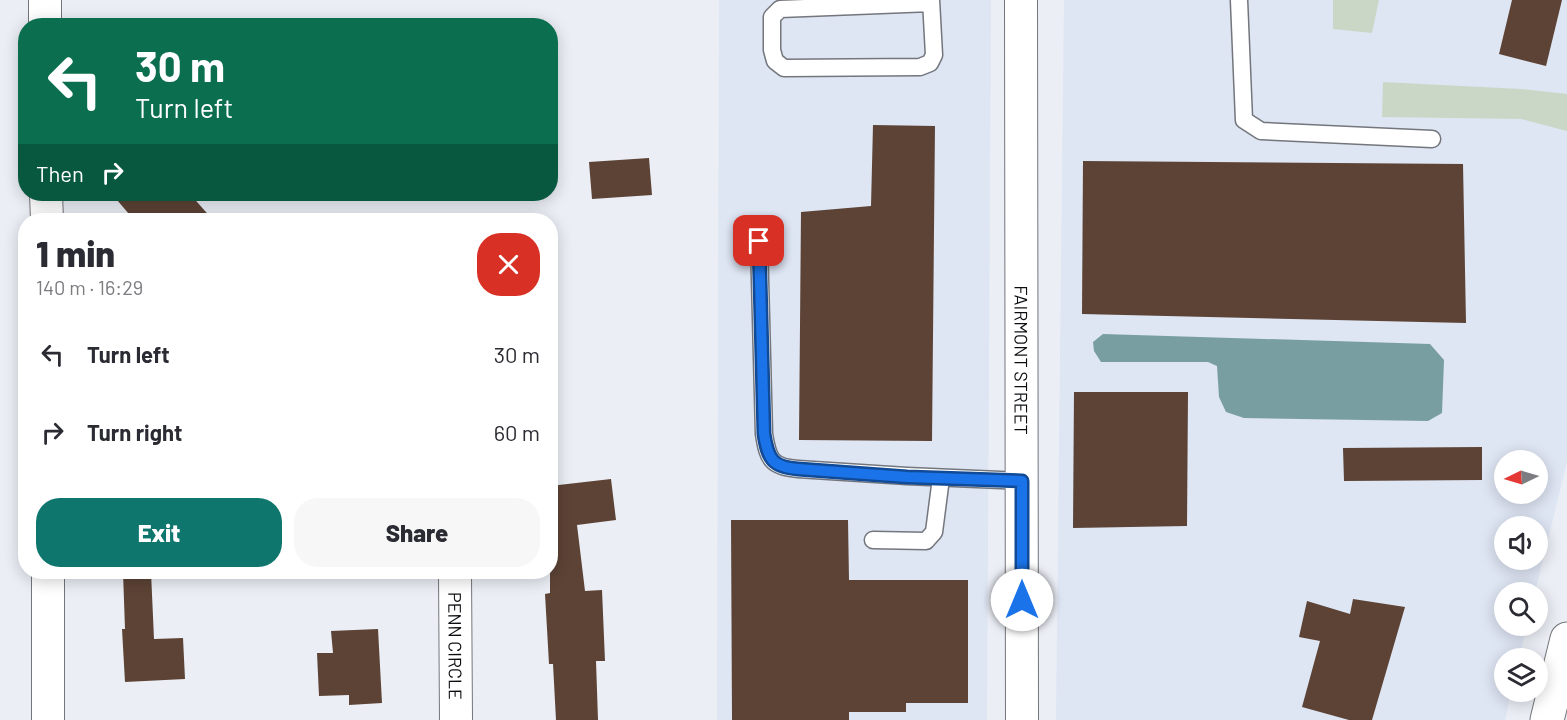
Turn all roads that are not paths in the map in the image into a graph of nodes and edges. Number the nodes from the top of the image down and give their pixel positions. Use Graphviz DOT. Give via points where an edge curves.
graph roads {
  1 [pos="45,0"];
  2 [pos="1021,0"];
  3 [pos="1239,0"];
  4 [pos="931,2"];
  5 [pos="45,18"];
  6 [pos="1432,139"];
  7 [pos="759,241"];
  8 [pos="941,478"];
  9 [pos="1022,481"];
  10 [pos="873,540"];
  11 [pos="48,579"];
  12 [pos="455,579"];
  13 [pos="1567,639"];
  14 [pos="48,720"];
  15 [pos="456,720"];
  16 [pos="1022,720"];
  17 [pos="1547,720"];
  1 -- 5 [label="street"];
  2 -- 9 [label="street, FAIRMONT STREET"];
  3 -- 6 [label="lane" via="1244,120 1261,131"];
  4 -- 4 [label="lane" via="934,54 930,63 920,67 784,68 775,61 772,16 780,9"];
  7 -- 8 [label="lane" via="767,454 783,468"];
  8 -- 9 [label="lane"];
  8 -- 10 [label="lane" via="934,532 926,541"];
  9 -- 16 [label="street, FAIRMONT STREET"];
  11 -- 14 [label="street"];
  12 -- 15 [label="street, PENN CIRCLE"];
  13 -- 17 [label="highway"];
}
